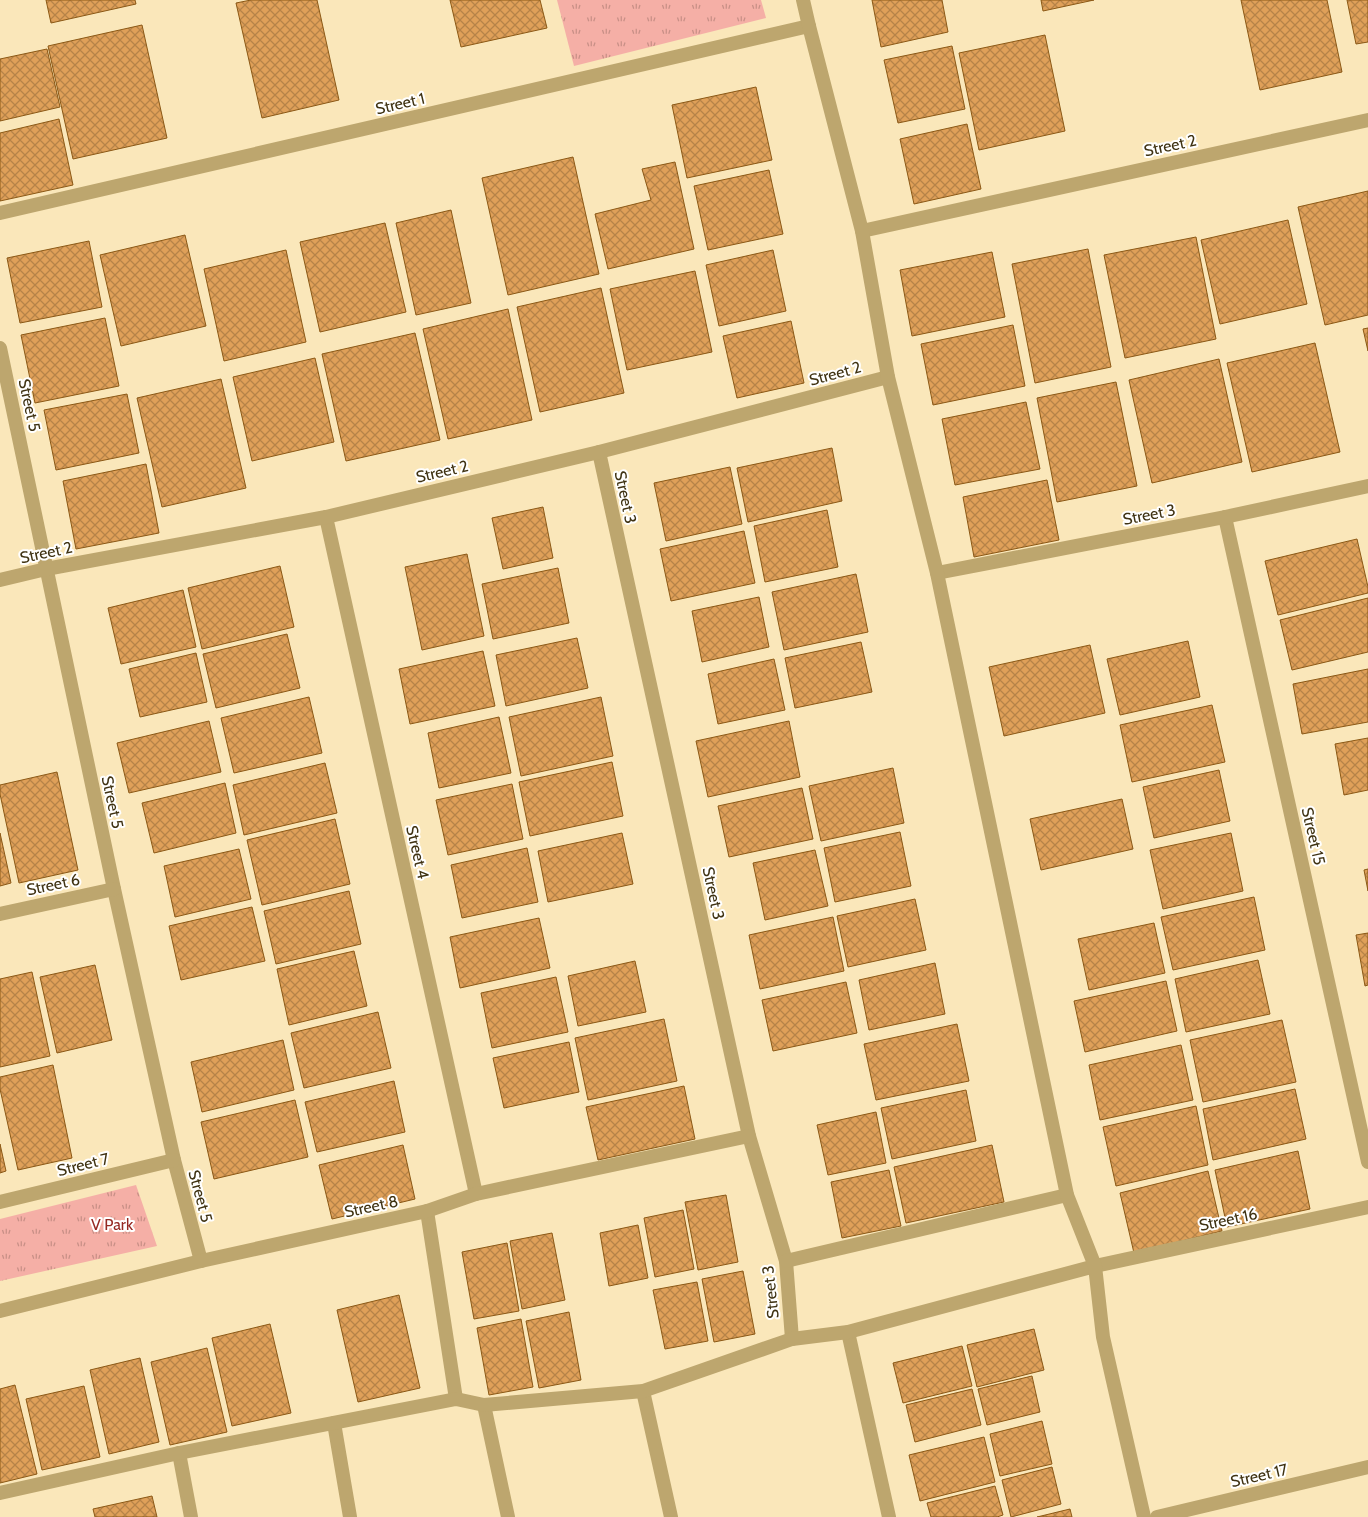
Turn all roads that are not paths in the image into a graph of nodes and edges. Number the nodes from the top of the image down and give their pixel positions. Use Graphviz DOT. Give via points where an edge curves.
graph roads {
  1 [pos="803,0"];
  2 [pos="809,26"];
  3 [pos="1368,120"];
  4 [pos="0,213"];
  5 [pos="862,231"];
  6 [pos="0,348"];
  7 [pos="888,377"];
  8 [pos="599,452"];
  9 [pos="1368,486"];
  10 [pos="326,517"];
  11 [pos="1225,518"];
  12 [pos="46,569"];
  13 [pos="937,574"];
  14 [pos="0,580"];
  15 [pos="114,889"];
  16 [pos="0,914"];
  17 [pos="749,1136"];
  18 [pos="174,1160"];
  19 [pos="1368,1162"];
  20 [pos="476,1194"];
  21 [pos="1068,1195"];
  22 [pos="0,1202"];
  23 [pos="1368,1207"];
  24 [pos="427,1211"];
  25 [pos="786,1260"];
  26 [pos="201,1261"];
  27 [pos="1095,1266"];
  28 [pos="0,1311"];
  29 [pos="848,1332"];
  30 [pos="792,1340"];
  31 [pos="644,1391"];
  32 [pos="456,1399"];
  33 [pos="484,1405"];
  34 [pos="334,1423"];
  35 [pos="180,1453"];
  36 [pos="1368,1467"];
  37 [pos="0,1493"];
  38 [pos="192,1517"];
  39 [pos="350,1517"];
  40 [pos="508,1517"];
  41 [pos="671,1517"];
  42 [pos="889,1517"];
  43 [pos="1144,1517"];
  44 [pos="1157,1517"];
  1 -- 2 [label="street"];
  2 -- 4 [label="street, Street 1"];
  2 -- 5 [label="street"];
  3 -- 5 [label="street, Street 2"];
  5 -- 7 [label="street"];
  6 -- 12 [label="street, Street 5"];
  7 -- 8 [label="street, Street 2"];
  7 -- 13 [label="street"];
  8 -- 10 [label="street, Street 2"];
  8 -- 17 [label="street, Street 3"];
  9 -- 11 [label="street, Street 3"];
  10 -- 12 [label="street, Street 2"];
  10 -- 20 [label="street, Street 4"];
  11 -- 13 [label="street, Street 3"];
  11 -- 19 [label="street, Street 15"];
  12 -- 14 [label="street, Street 2"];
  12 -- 15 [label="street, Street 5"];
  13 -- 21 [label="street"];
  15 -- 16 [label="street, Street 6"];
  15 -- 18 [label="street, Street 5"];
  17 -- 20 [label="street, Street 8"];
  17 -- 25 [label="street, Street 3"];
  18 -- 22 [label="street, Street 7"];
  18 -- 26 [label="street, Street 5"];
  20 -- 24 [label="street, Street 8"];
  21 -- 25 [label="street"];
  21 -- 27 [label="street"];
  23 -- 27 [label="street, Street 16"];
  24 -- 26 [label="street, Street 8"];
  24 -- 32 [label="street"];
  25 -- 30 [label="street, Street 3"];
  26 -- 28 [label="street, Street 8"];
  27 -- 29 [label="street, Street 16"];
  27 -- 43 [label="street" via="1103,1337"];
  29 -- 30 [label="street, Street 16"];
  29 -- 42 [label="street"];
  30 -- 31 [label="street, Street 16"];
  31 -- 33 [label="street, Street 16"];
  31 -- 41 [label="street"];
  32 -- 33 [label="street, Street 16"];
  32 -- 34 [label="street"];
  33 -- 40 [label="street"];
  34 -- 35 [label="street"];
  34 -- 39 [label="street"];
  35 -- 37 [label="street"];
  35 -- 38 [label="street"];
  36 -- 44 [label="street, Street 17"];
}
